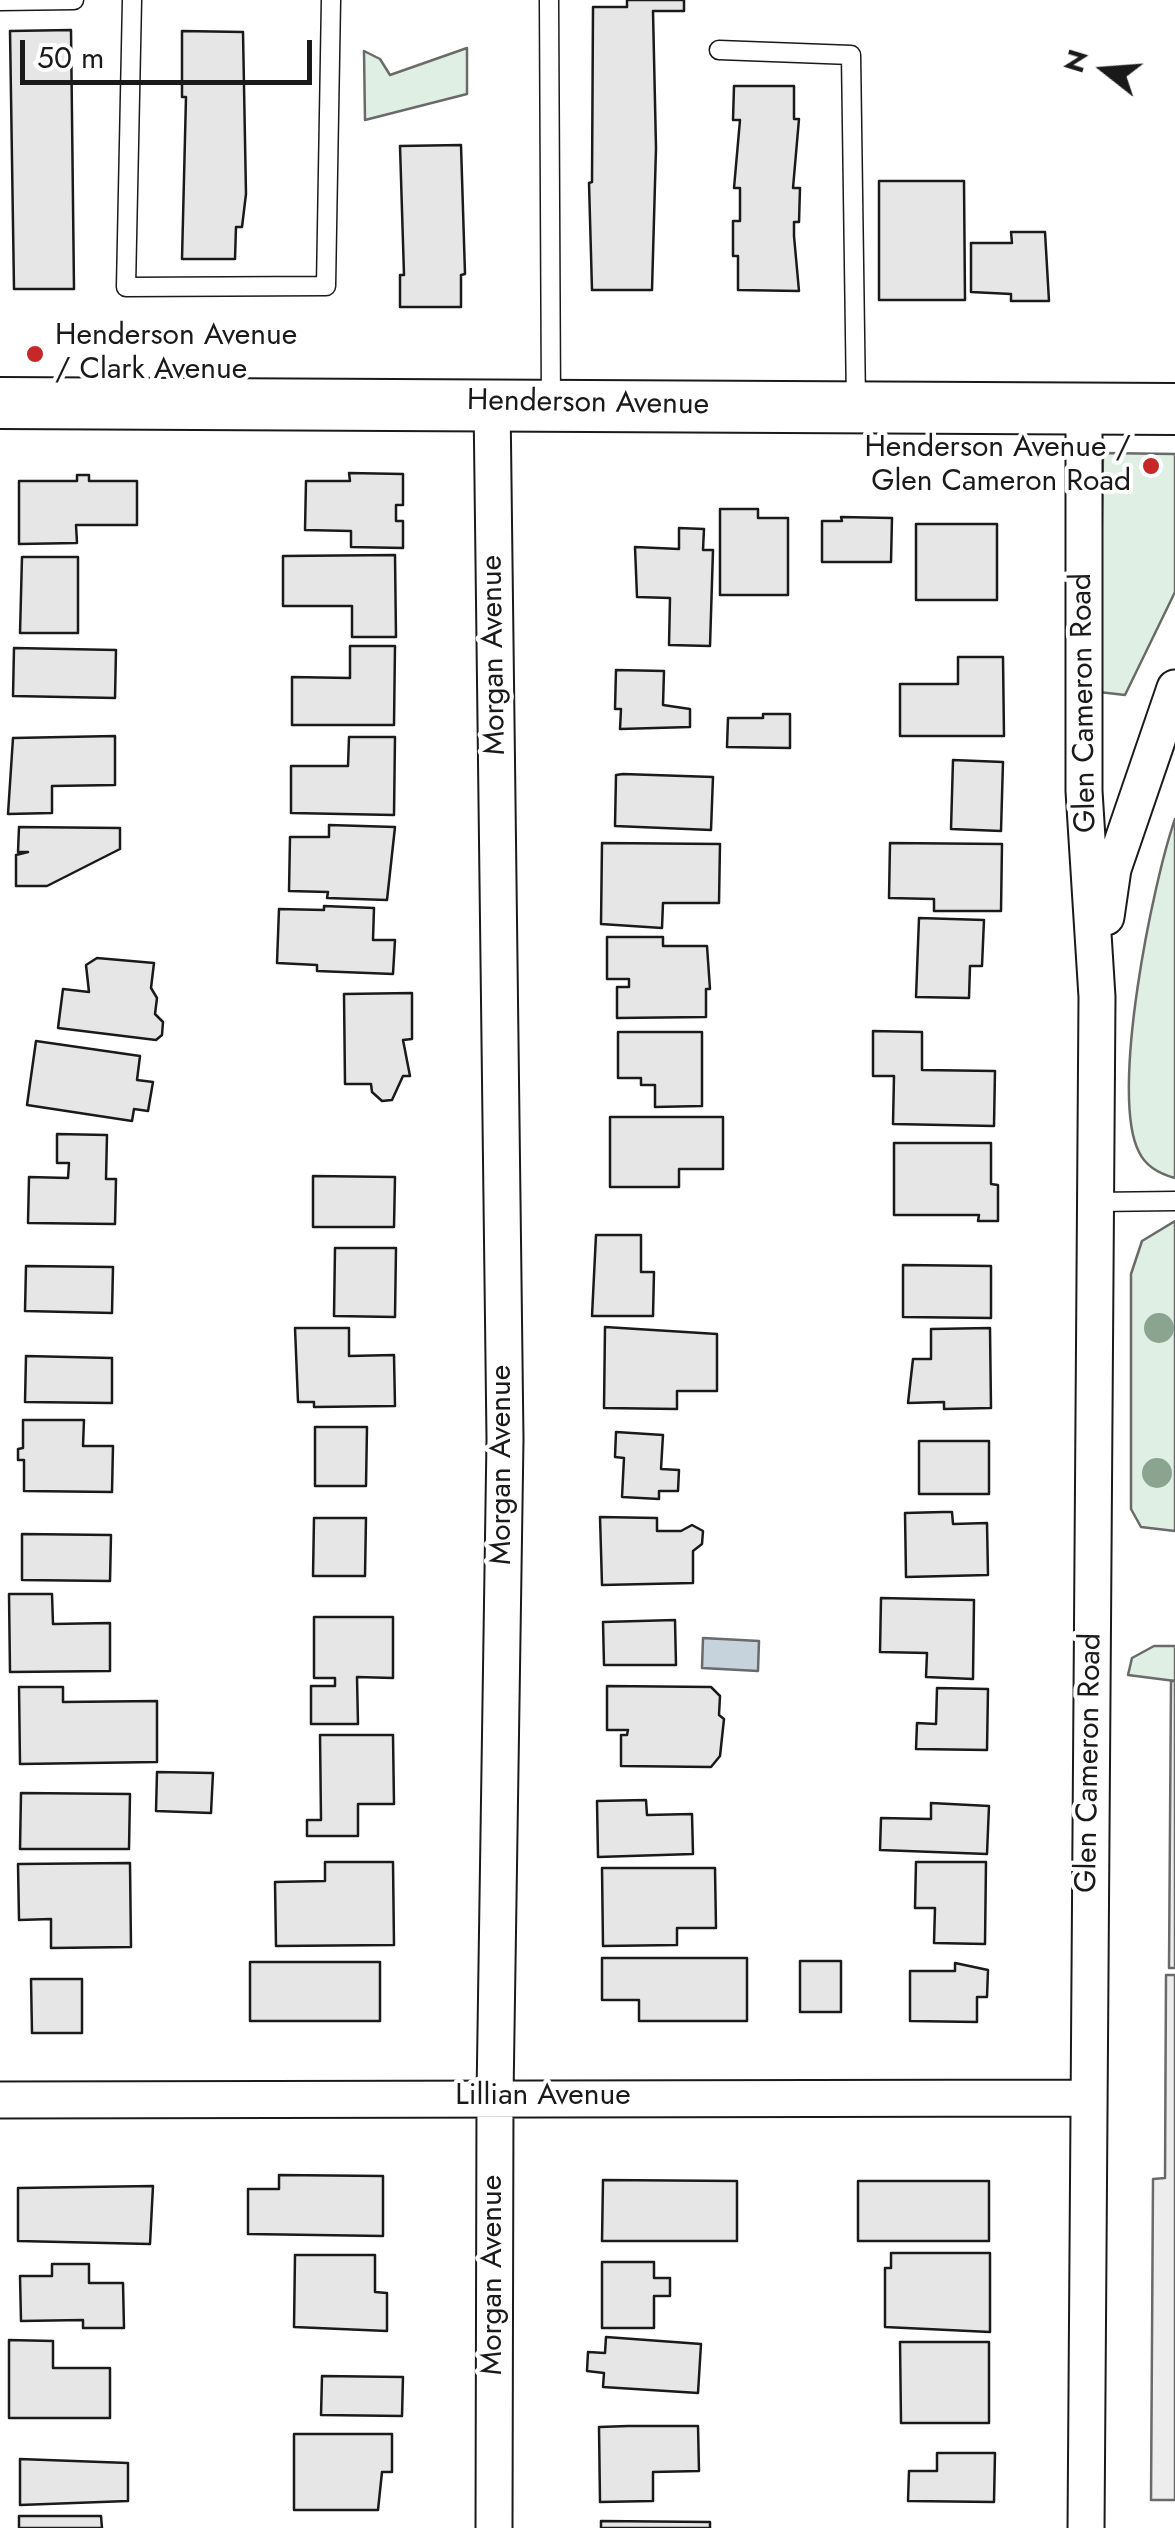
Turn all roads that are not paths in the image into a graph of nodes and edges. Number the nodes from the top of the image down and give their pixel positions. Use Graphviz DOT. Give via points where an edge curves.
graph roads {
  1 [pos="74,0"];
  2 [pos="132,0"];
  3 [pos="331,0"];
  4 [pos="549,0"];
  5 [pos="0,1"];
  6 [pos="719,50"];
  7 [pos="492,402"];
  8 [pos="0,403"];
  9 [pos="552,403"];
  10 [pos="856,408"];
  11 [pos="1084,408"];
  12 [pos="1175,409"];
  13 [pos="1175,688"];
  14 [pos="1097,997"];
  15 [pos="1175,1201"];
  16 [pos="1095,1202"];
  17 [pos="494,2096"];
  18 [pos="1087,2098"];
  19 [pos="0,2100"];
  20 [pos="494,2528"];
  21 [pos="1086,2528"];
  1 -- 5 [label="lane"];
  2 -- 3 [label="lane" via="126,286 326,286"];
  4 -- 9 [label="lane"];
  6 -- 10 [label="lane" via="851,55"];
  7 -- 8 [label="street, Henderson Avenue"];
  7 -- 9 [label="street, Henderson Avenue"];
  7 -- 17 [label="street, Morgan Avenue" via="505,1439"];
  9 -- 10 [label="street, Henderson Avenue"];
  10 -- 11 [label="street, Henderson Avenue"];
  11 -- 12 [label="street, Henderson Avenue"];
  11 -- 14 [label="street, Glen Cameron Road" via="1084,791"];
  13 -- 14 [label="street, Glen Cameron Road" via="1113,869"];
  14 -- 16 [label="street, Glen Cameron Road"];
  15 -- 16 [label="lane"];
  16 -- 18 [label="street, Glen Cameron Road"];
  17 -- 18 [label="street, Lillian Avenue"];
  17 -- 19 [label="street, Lillian Avenue"];
  17 -- 20 [label="street, Morgan Avenue"];
  18 -- 21 [label="street, Glen Cameron Road"];
}
